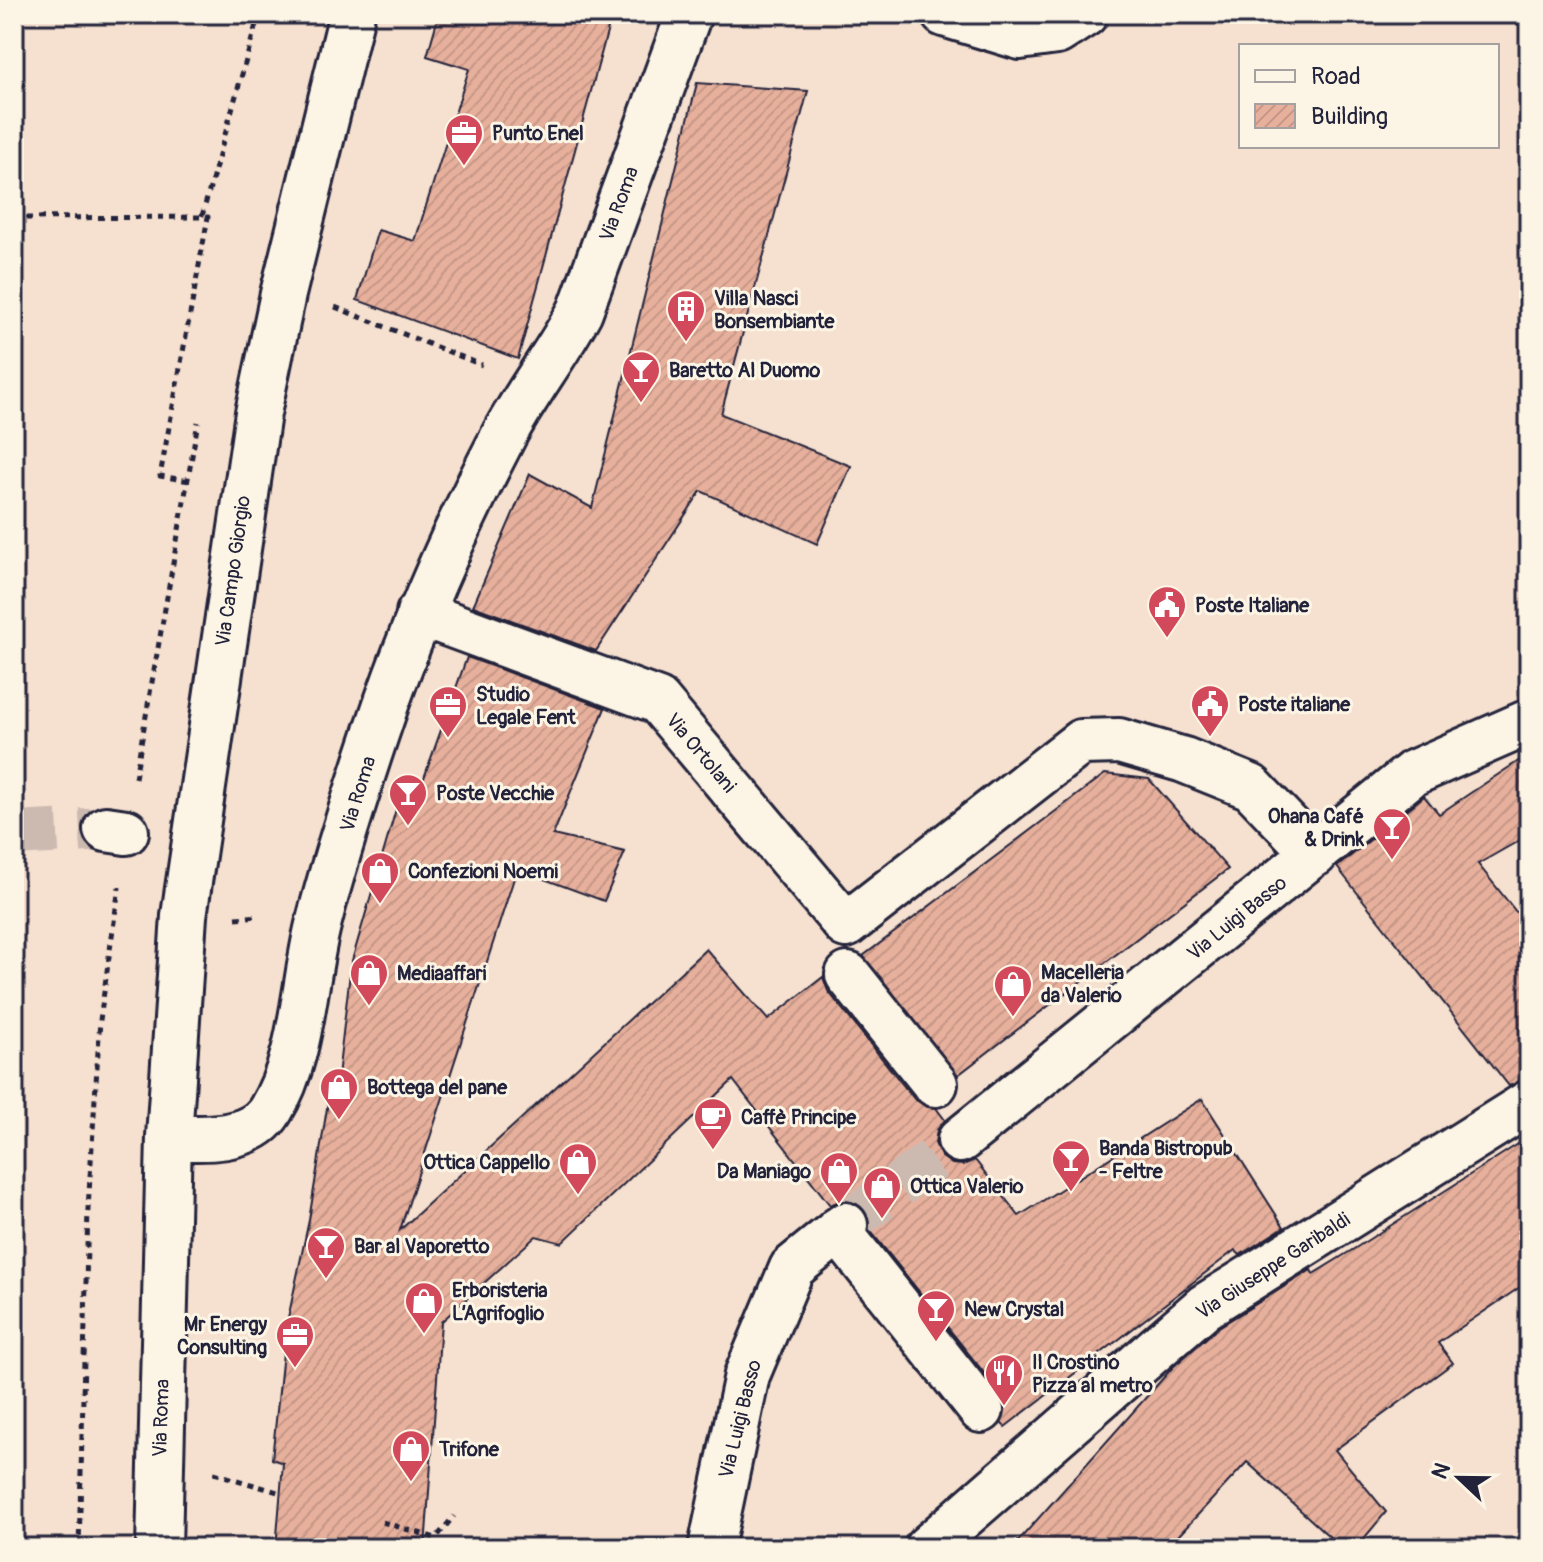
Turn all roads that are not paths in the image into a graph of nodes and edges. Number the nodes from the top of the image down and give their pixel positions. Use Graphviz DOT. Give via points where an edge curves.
graph roads {
  1 [pos="352,14"];
  2 [pos="689,14"];
  3 [pos="944,14"];
  4 [pos="1085,14"];
  5 [pos="419,613"];
  6 [pos="1529,722"];
  7 [pos="1315,854"];
  8 [pos="848,975"];
  9 [pos="935,1084"];
  10 [pos="1529,1103"];
  11 [pos="169,1137"];
  12 [pos="960,1140"];
  13 [pos="981,1410"];
  14 [pos="159,1548"];
  15 [pos="711,1548"];
  16 [pos="927,1548"];
  1 -- 11 [label="street, Via Campo Giorgio" via="283,294 245,490 184,916"];
  2 -- 5 [label="street, Via Roma" via="580,311 505,433"];
  3 -- 4 [label="street" via="1020,37 1057,32"];
  5 -- 7 [label="street, Via Ortolani" via="658,701 846,925 1081,742 1119,741 1251,787"];
  5 -- 11 [label="street, Via Roma" via="318,925 286,1081 268,1115 242,1132 207,1139"];
  6 -- 7 [label="street, Via Luigi Basso" via="1413,773"];
  7 -- 12 [label="street, Via Luigi Basso"];
  8 -- 9 [label="street"];
  10 -- 16 [label="street, Via Giuseppe Garibaldi" via="1204,1307"];
  11 -- 14 [label="street, Via Roma"];
  13 -- 15 [label="street, Via Luigi Basso" via="841,1228 792,1268 747,1375"];
}
